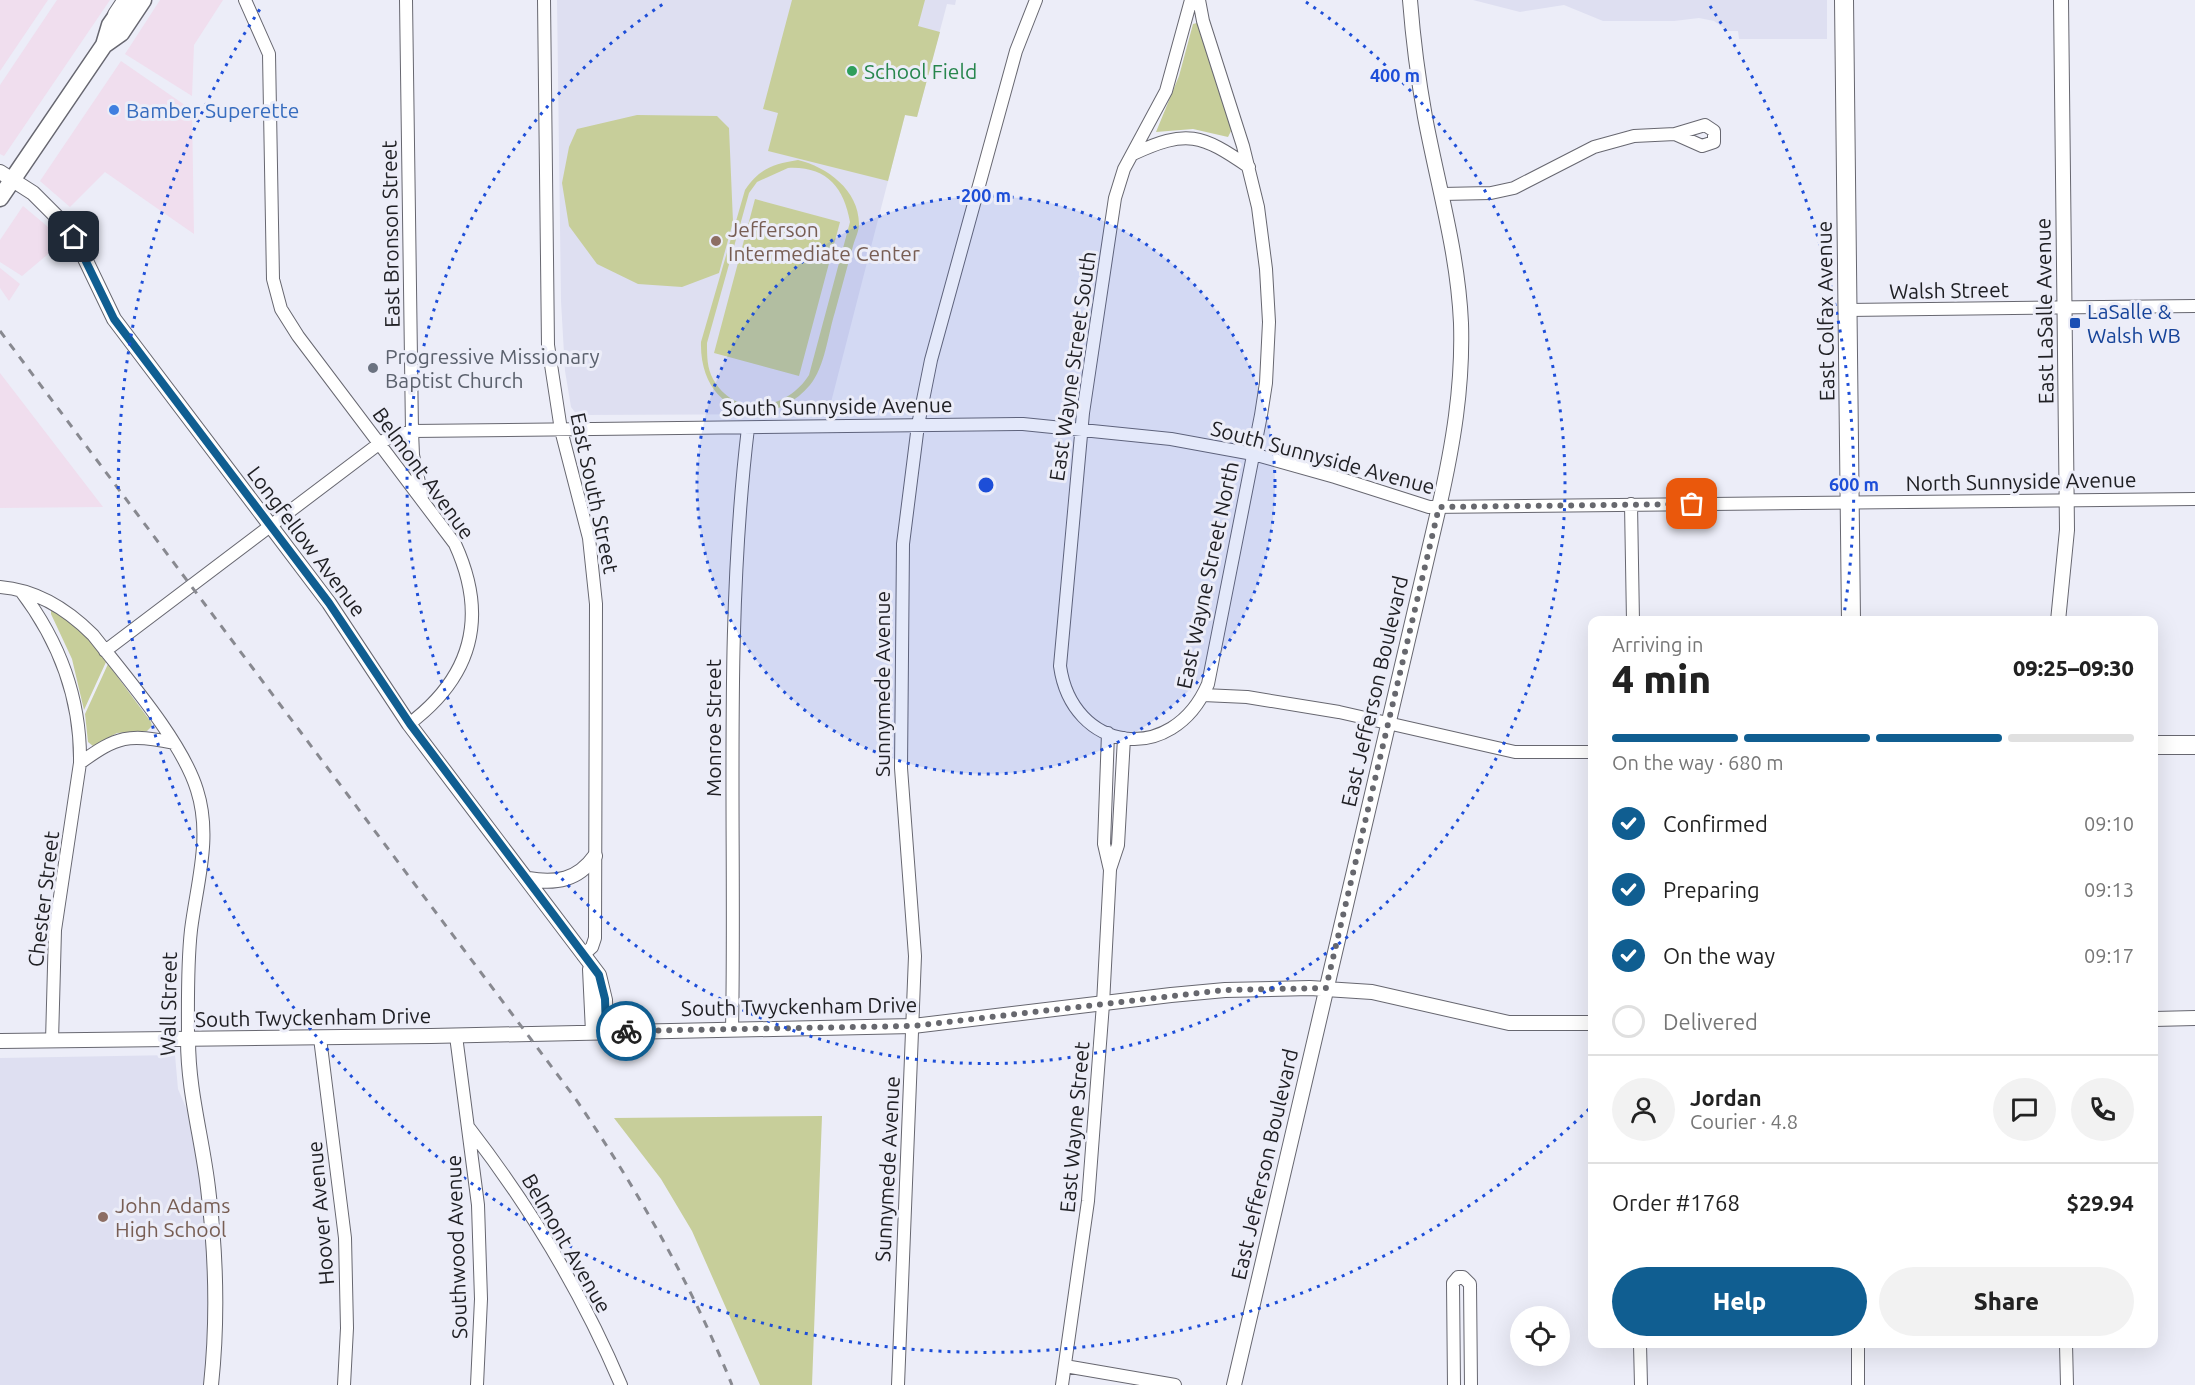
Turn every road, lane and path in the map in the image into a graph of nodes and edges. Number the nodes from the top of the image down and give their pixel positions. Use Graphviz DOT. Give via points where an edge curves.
graph roads {
  1 [pos="142,0"];
  2 [pos="245,0"];
  3 [pos="406,0"];
  4 [pos="544,0"];
  5 [pos="1036,0"];
  6 [pos="1191,0"];
  7 [pos="1199,0"];
  8 [pos="1410,0"];
  9 [pos="1844,0"];
  10 [pos="2061,0"];
  11 [pos="123,5"];
  12 [pos="104,45"];
  13 [pos="1675,134"];
  14 [pos="1132,155"];
  15 [pos="1249,167"];
  16 [pos="6,176"];
  17 [pos="1442,194"];
  18 [pos="0,198"];
  19 [pos="2195,306"];
  20 [pos="2065,307"];
  21 [pos="1847,310"];
  22 [pos="918,425"];
  23 [pos="748,428"];
  24 [pos="561,429"];
  25 [pos="1081,429"];
  26 [pos="412,431"];
  27 [pos="380,443"];
  28 [pos="1253,454"];
  29 [pos="2195,499"];
  30 [pos="2067,500"];
  31 [pos="424,502"];
  32 [pos="1849,502"];
  33 [pos="1631,504"];
  34 [pos="1439,507"];
  35 [pos="270,526"];
  36 [pos="0,588"];
  37 [pos="21,591"];
  38 [pos="1633,616"];
  39 [pos="1851,616"];
  40 [pos="2059,616"];
  41 [pos="105,651"];
  42 [pos="1203,695"];
  43 [pos="1389,723"];
  44 [pos="410,724"];
  45 [pos="1108,733"];
  46 [pos="1124,738"];
  47 [pos="174,743"];
  48 [pos="2158,745"];
  49 [pos="2195,745"];
  50 [pos="1588,752"];
  51 [pos="80,763"];
  52 [pos="596,855"];
  53 [pos="1110,870"];
  54 [pos="528,879"];
  55 [pos="586,958"];
  56 [pos="1326,988"];
  57 [pos="1104,1004"];
  58 [pos="2195,1018"];
  59 [pos="2158,1019"];
  60 [pos="1588,1023"];
  61 [pos="913,1026"];
  62 [pos="732,1029"];
  63 [pos="599,1032"];
  64 [pos="456,1036"];
  65 [pos="320,1038"];
  66 [pos="188,1039"];
  67 [pos="0,1041"];
  68 [pos="52,1041"];
  69 [pos="469,1127"];
  70 [pos="1640,1348"];
  71 [pos="1858,1348"];
  72 [pos="2066,1348"];
  73 [pos="1065,1366"];
  74 [pos="211,1385"];
  75 [pos="344,1385"];
  76 [pos="477,1385"];
  77 [pos="621,1385"];
  78 [pos="898,1385"];
  79 [pos="1062,1385"];
  80 [pos="1175,1385"];
  81 [pos="1234,1385"];
  82 [pos="1454,1385"];
  83 [pos="1471,1385"];
  84 [pos="1641,1385"];
  85 [pos="1858,1385"];
  86 [pos="2067,1385"];
  1 -- 12 [label="main road" via="121,33"];
  2 -- 27 [label="street, Belmont Avenue" via="269,54 273,279 277,298 298,336"];
  3 -- 26 [label="street, East Bronson Street"];
  4 -- 24 [label="street, East South Street" via="548,345"];
  5 -- 22 [label="street, Sunnymede Avenue" via="1016,51 931,360"];
  6 -- 14 [label="street, East Wayne Street South" via="1166,91"];
  7 -- 15 [label="street, East Wayne Street North" via="1216,68"];
  8 -- 17 [label="street, East Jefferson Boulevard" via="1420,86"];
  9 -- 21 [label="main road, East Colfax Avenue"];
  10 -- 20 [label="street, East LaSalle Avenue"];
  11 -- 12 [label="main road"];
  12 -- 16 [label="main road"];
  13 -- 17 [label="street" via="1634,136 1594,147 1514,188 1491,193"];
  14 -- 15 [label="street" via="1158,142 1186,138 1214,144"];
  14 -- 25 [label="street, East Wayne Street South" via="1115,198"];
  15 -- 28 [label="street, East Wayne Street North" via="1264,243 1269,322 1266,383"];
  16 -- 18 [label="main road"];
  16 -- 35 [label="street, Longfellow Avenue" via="53,210 66,226 114,319"];
  17 -- 34 [label="street, East Jefferson Boulevard" via="1456,277 1461,355 1455,436"];
  19 -- 20 [label="street, Walsh Street"];
  20 -- 21 [label="street, Walsh Street"];
  20 -- 30 [label="street, East LaSalle Avenue"];
  21 -- 32 [label="main road, East Colfax Avenue"];
  22 -- 23 [label="street, South Sunnyside Avenue"];
  22 -- 25 [label="street, South Sunnyside Avenue" via="1000,423"];
  22 -- 61 [label="street, Sunnymede Avenue" via="901,592 901,768 914,914"];
  23 -- 24 [label="street, South Sunnyside Avenue"];
  23 -- 62 [label="street, Monroe Street" via="733,608"];
  24 -- 26 [label="street, South Sunnyside Avenue"];
  24 -- 52 [label="street, East South Street" via="588,538 596,603"];
  25 -- 28 [label="street, South Sunnyside Avenue"];
  25 -- 45 [label="street, East Wayne Street South" via="1060,666 1072,701"];
  26 -- 27 [label="street, South Sunnyside Avenue"];
  26 -- 31 [label="street, East Bronson Street"];
  27 -- 31 [label="street, Belmont Avenue"];
  27 -- 35 [label="street, South Sunnyside Avenue"];
  28 -- 34 [label="street, South Sunnyside Avenue" via="1422,506"];
  28 -- 42 [label="street, East Wayne Street North"];
  29 -- 30 [label="street, North Sunnyside Avenue"];
  30 -- 32 [label="street, North Sunnyside Avenue"];
  30 -- 40 [label="street, East LaSalle Avenue"];
  31 -- 44 [label="street, Belmont Avenue" via="455,544 465,566 473,613 468,650 457,674 435,703"];
  32 -- 33 [label="street, North Sunnyside Avenue"];
  32 -- 39 [label="main road, East Colfax Avenue"];
  33 -- 34 [label="street, South Sunnyside Avenue"];
  33 -- 38 [label="street"];
  34 -- 43 [label="street, East Jefferson Boulevard"];
  35 -- 41 [label="street, South Sunnyside Avenue"];
  35 -- 44 [label="street, Longfellow Avenue" via="341,621"];
  36 -- 37 [label="street, Wall Street"];
  37 -- 41 [label="street, Wall Street" via="65,610 87,628"];
  37 -- 51 [label="street, Chester Street" via="43,619 59,653 76,714"];
  41 -- 47 [label="street, Wall Street"];
  42 -- 43 [label="street" via="1257,698"];
  42 -- 46 [label="street, East Wayne Street North" via="1191,715 1170,731 1144,739"];
  43 -- 50 [label="street" via="1515,752"];
  43 -- 56 [label="street, East Jefferson Boulevard"];
  44 -- 54 [label="street, Longfellow Avenue"];
  45 -- 46 [label="street, East Wayne Street North"];
  45 -- 53 [label="street, East Wayne Street" via="1104,844"];
  46 -- 53 [label="street, East Wayne Street" via="1118,844"];
  47 -- 51 [label="street" via="128,736 106,744"];
  47 -- 66 [label="street, Wall Street" via="197,790 205,827 189,952"];
  48 -- 49 [label="main road"];
  51 -- 68 [label="street, Chester Street" via="55,930"];
  52 -- 54 [label="street" via="573,877 552,881"];
  52 -- 55 [label="street, East South Street" via="595,938"];
  53 -- 57 [label="street, East Wayne Street"];
  54 -- 55 [label="street, Longfellow Avenue"];
  55 -- 63 [label="street, Longfellow Avenue" via="603,987"];
  56 -- 57 [label="street, South Twyckenham Drive" via="1225,990"];
  56 -- 60 [label="street, South Twyckenham Drive" via="1372,992 1509,1023"];
  56 -- 81 [label="street, East Jefferson Boulevard"];
  57 -- 61 [label="street, South Twyckenham Drive"];
  57 -- 73 [label="street, East Wayne Street" via="1088,1201"];
  58 -- 59 [label="street"];
  61 -- 62 [label="street, South Twyckenham Drive"];
  61 -- 78 [label="street, Sunnymede Avenue"];
  62 -- 63 [label="street, South Twyckenham Drive"];
  63 -- 64 [label="street, South Twyckenham Drive"];
  64 -- 65 [label="street, South Twyckenham Drive"];
  64 -- 69 [label="street, Southwood Avenue"];
  65 -- 66 [label="street, South Twyckenham Drive"];
  65 -- 75 [label="street, Hoover Avenue" via="345,1238"];
  66 -- 68 [label="street, South Twyckenham Drive"];
  66 -- 74 [label="street, Wall Street" via="188,1081 213,1238"];
  67 -- 68 [label="street, South Twyckenham Drive"];
  69 -- 76 [label="street, Southwood Avenue" via="480,1259"];
  69 -- 77 [label="street, Belmont Avenue" via="551,1248"];
  70 -- 84 [label="street"];
  71 -- 85 [label="street"];
  72 -- 86 [label="street"];
  73 -- 79 [label="street, East Wayne Street"];
  73 -- 80 [label="street"];
  82 -- 83 [label="street" via="1453,1283 1458,1277 1470,1284"];
}
